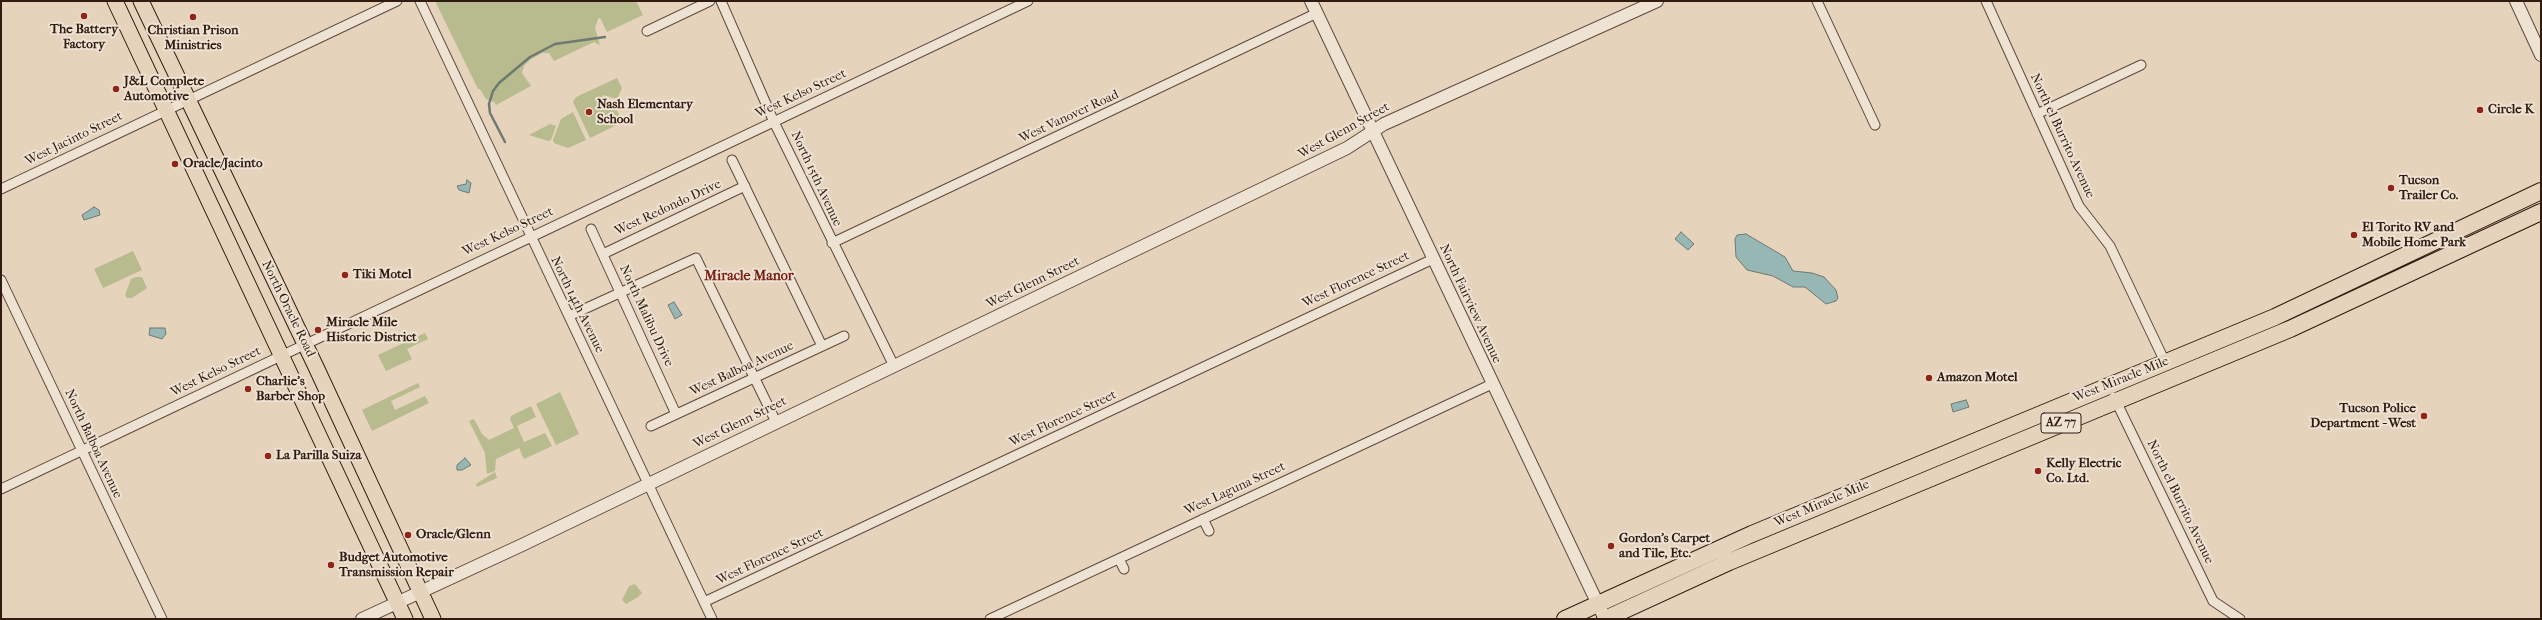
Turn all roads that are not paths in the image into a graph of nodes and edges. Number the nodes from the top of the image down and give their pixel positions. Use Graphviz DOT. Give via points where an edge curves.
graph roads {
  1 [pos="115,1"];
  2 [pos="141,1"];
  3 [pos="397,1"];
  4 [pos="420,1"];
  5 [pos="710,1"];
  6 [pos="721,1"];
  7 [pos="1028,1"];
  8 [pos="1312,1"];
  9 [pos="1657,1"];
  10 [pos="1817,1"];
  11 [pos="1987,1"];
  12 [pos="2516,1"];
  13 [pos="1317,13"];
  14 [pos="647,31"];
  15 [pos="2541,55"];
  16 [pos="2141,65"];
  17 [pos="187,99"];
  18 [pos="166,109"];
  19 [pos="2037,114"];
  20 [pos="774,122"];
  21 [pos="1874,125"];
  22 [pos="1374,132"];
  23 [pos="732,160"];
  24 [pos="746,186"];
  25 [pos="1,189"];
  26 [pos="2541,191"];
  27 [pos="2541,212"];
  28 [pos="591,229"];
  29 [pos="530,236"];
  30 [pos="832,244"];
  31 [pos="603,254"];
  32 [pos="1432,259"];
  33 [pos="1,280"];
  34 [pos="620,292"];
  35 [pos="569,316"];
  36 [pos="844,336"];
  37 [pos="305,344"];
  38 [pos="822,346"];
  39 [pos="282,355"];
  40 [pos="2165,362"];
  41 [pos="894,366"];
  42 [pos="754,378"];
  43 [pos="1492,384"];
  44 [pos="2108,385"];
  45 [pos="2116,401"];
  46 [pos="676,414"];
  47 [pos="776,422"];
  48 [pos="651,426"];
  49 [pos="82,451"];
  50 [pos="1946,452"];
  51 [pos="648,483"];
  52 [pos="1,489"];
  53 [pos="1854,510"];
  54 [pos="1203,519"];
  55 [pos="1209,531"];
  56 [pos="1119,559"];
  57 [pos="1124,570"];
  58 [pos="420,592"];
  59 [pos="398,602"];
  60 [pos="704,602"];
  61 [pos="1598,604"];
  62 [pos="1010,615"];
  63 [pos="162,619"];
  64 [pos="362,619"];
  65 [pos="405,619"];
  66 [pos="433,619"];
  67 [pos="712,619"];
  68 [pos="990,619"];
  69 [pos="1565,619"];
  70 [pos="1605,619"];
  71 [pos="2240,619"];
  1 -- 18 [label="main road, North Oracle Road"];
  2 -- 17 [label="main road, North Oracle Road"];
  3 -- 17 [label="street, West Jacinto Street"];
  4 -- 29 [label="street, North 14th Avenue"];
  5 -- 14 [label="street"];
  6 -- 20 [label="street, North 15th Avenue"];
  7 -- 20 [label="street, West Kelso Street"];
  8 -- 13 [label="street, North Fairview Avenue"];
  9 -- 22 [label="street, West Glenn Street" via="1402,115"];
  10 -- 21 [label="street"];
  11 -- 19 [label="street, North el Burrito Avenue"];
  12 -- 15 [label="street"];
  13 -- 22 [label="street, North Fairview Avenue"];
  13 -- 30 [label="street, West Vanover Road"];
  16 -- 19 [label="street"];
  17 -- 18 [label="street, West Jacinto Street"];
  17 -- 37 [label="main road, North Oracle Road"];
  18 -- 25 [label="street, West Jacinto Street"];
  18 -- 39 [label="main road, North Oracle Road"];
  19 -- 40 [label="street, North el Burrito Avenue" via="2079,206 2110,246"];
  20 -- 29 [label="street, West Kelso Street"];
  20 -- 30 [label="street, North 15th Avenue"];
  22 -- 32 [label="street, North Fairview Avenue"];
  22 -- 41 [label="street, West Glenn Street" via="1347,148"];
  23 -- 24 [label="street"];
  24 -- 31 [label="street, West Redondo Drive"];
  24 -- 38 [label="street"];
  26 -- 40 [label="highway, West Miracle Mile / AZ 77" via="2285,312"];
  27 -- 45 [label="highway, West Miracle Mile / AZ 77" via="2290,329"];
  28 -- 31 [label="street, North Malibu Drive"];
  29 -- 35 [label="street, North 14th Avenue"];
  29 -- 37 [label="street, West Kelso Street"];
  30 -- 41 [label="street, North 15th Avenue"];
  31 -- 34 [label="street, North Malibu Drive"];
  32 -- 43 [label="street, North Fairview Avenue"];
  32 -- 60 [label="street, West Florence Street"];
  33 -- 49 [label="street, North Balboa Avenue"];
  34 -- 35 [label="street"];
  34 -- 42 [label="street" via="696,258"];
  34 -- 46 [label="street, North Malibu Drive"];
  35 -- 51 [label="street, North 14th Avenue"];
  36 -- 38 [label="street, West Balboa Avenue"];
  37 -- 39 [label="street, West Kelso Street"];
  37 -- 58 [label="main road, North Oracle Road"];
  38 -- 42 [label="street, West Balboa Avenue"];
  39 -- 49 [label="street, West Kelso Street"];
  39 -- 59 [label="main road, North Oracle Road"];
  40 -- 44 [label="highway, West Miracle Mile / AZ 77"];
  41 -- 47 [label="street, West Glenn Street"];
  42 -- 46 [label="street, West Balboa Avenue"];
  42 -- 47 [label="street"];
  43 -- 54 [label="street, West Laguna Street"];
  43 -- 61 [label="street, North Fairview Avenue"];
  44 -- 45 [label="street, North el Burrito Avenue"];
  44 -- 50 [label="highway, West Miracle Mile / AZ 77"];
  45 -- 53 [label="highway, West Miracle Mile / AZ 77"];
  45 -- 71 [label="street, North el Burrito Avenue" via="2213,601"];
  46 -- 48 [label="street, West Balboa Avenue"];
  47 -- 51 [label="street, West Glenn Street"];
  49 -- 52 [label="street, West Kelso Street"];
  49 -- 63 [label="street, North Balboa Avenue"];
  50 -- 53 [label="highway" via="1941,461 1863,495 1854,502"];
  50 -- 61 [label="highway, West Miracle Mile / AZ 77" via="1710,552"];
  51 -- 58 [label="street, West Glenn Street"];
  51 -- 60 [label="street, North 14th Avenue"];
  53 -- 70 [label="highway, West Miracle Mile / AZ 77" via="1717,567"];
  54 -- 55 [label="street"];
  54 -- 56 [label="street, West Laguna Street"];
  56 -- 57 [label="street"];
  56 -- 62 [label="street, West Laguna Street"];
  58 -- 59 [label="street, West Glenn Street"];
  58 -- 66 [label="main road, North Oracle Road"];
  59 -- 64 [label="street, West Glenn Street"];
  59 -- 65 [label="main road, North Oracle Road"];
  60 -- 67 [label="street, North 14th Avenue"];
  61 -- 69 [label="highway, West Miracle Mile / AZ 77"];
  61 -- 70 [label="street, North Fairview Avenue"];
  62 -- 68 [label="street, West Laguna Street"];
}
